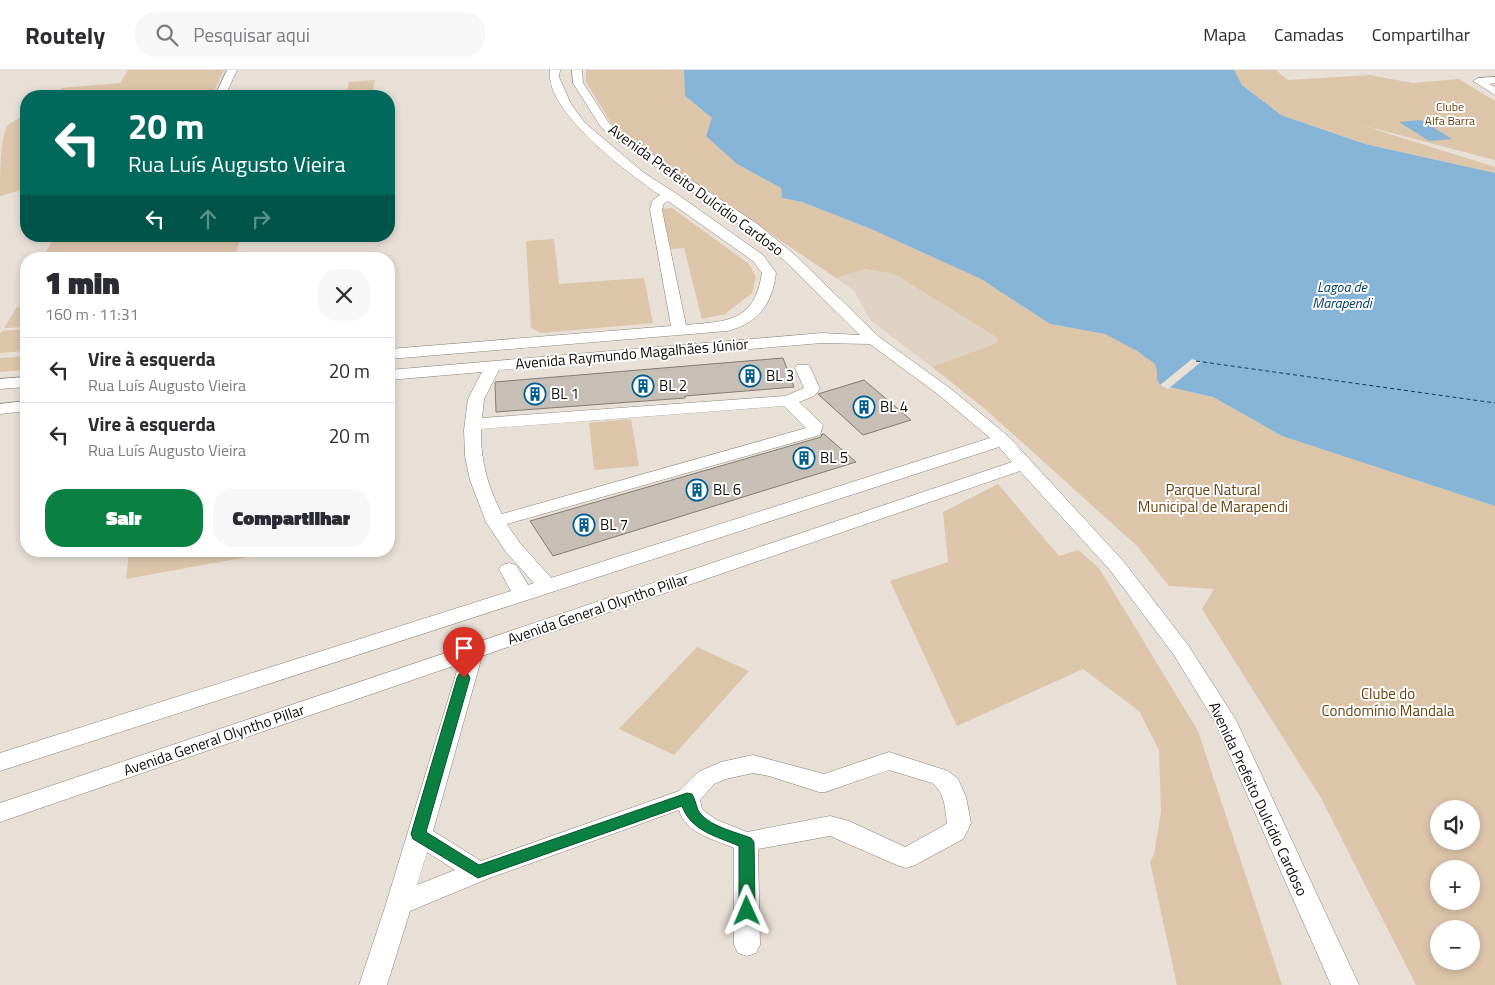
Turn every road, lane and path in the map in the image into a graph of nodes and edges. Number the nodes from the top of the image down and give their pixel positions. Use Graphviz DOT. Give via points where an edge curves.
graph roads {
  1 [pos="232,70"];
  2 [pos="555,70"];
  3 [pos="577,70"];
  4 [pos="1495,80"];
  5 [pos="223,90"];
  6 [pos="1495,92"];
  7 [pos="670,195"];
  8 [pos="767,287"];
  9 [pos="680,331"];
  10 [pos="874,340"];
  11 [pos="395,354"];
  12 [pos="493,366"];
  13 [pos="803,368"];
  14 [pos="395,374"];
  15 [pos="20,382"];
  16 [pos="0,384"];
  17 [pos="788,401"];
  18 [pos="20,407"];
  19 [pos="0,409"];
  20 [pos="474,424"];
  21 [pos="1002,440"];
  22 [pos="1023,464"];
  23 [pos="495,522"];
  24 [pos="509,569"];
  25 [pos="548,586"];
  26 [pos="523,594"];
  27 [pos="472,652"];
  28 [pos="0,762"];
  29 [pos="687,798"];
  30 [pos="1,807"];
  31 [pos="418,834"];
  32 [pos="746,842"];
  33 [pos="478,872"];
  34 [pos="399,904"];
  35 [pos="748,945"];
  36 [pos="373,985"];
  37 [pos="1344,985"];
  1 -- 5 [label="street"];
  2 -- 7 [label="street, Avenida Prefeito Dulcídio Cardoso" via="554,77 566,105 581,125 640,176"];
  3 -- 10 [label="street, Avenida Prefeito Dulcídio Cardoso" via="578,83 605,125 751,226 790,258"];
  4 -- 6 [label="street" via="1478,81"];
  7 -- 8 [label="street, Avenida Prefeito Dulcídio Cardoso" via="758,258 769,273"];
  7 -- 9 [label="street, Avenida Prefeito Dulcídio Cardoso" via="658,201 656,210"];
  8 -- 9 [label="street, Avenida Raymundo Magalhães Júnior" via="765,298 757,310 744,319 727,326"];
  9 -- 11 [label="street, Avenida Raymundo Magalhães Júnior"];
  10 -- 12 [label="street, Avenida Raymundo Magalhães Júnior" via="822,338"];
  10 -- 21 [label="street, Avenida Prefeito Dulcídio Cardoso" via="939,387"];
  12 -- 14 [label="street, Avenida Raymundo Magalhães Júnior"];
  12 -- 20 [label="street" via="475,402"];
  13 -- 17 [label="street" via="812,389"];
  15 -- 16 [label="street"];
  17 -- 20 [label="street"];
  17 -- 23 [label="street" via="815,424 814,431"];
  18 -- 19 [label="street"];
  20 -- 23 [label="street" via="474,466"];
  21 -- 22 [label="street, Avenida Prefeito Dulcídio Cardoso"];
  21 -- 25 [label="street"];
  22 -- 27 [label="street, Avenida General Olyntho Pillar"];
  22 -- 37 [label="street, Avenida Prefeito Dulcídio Cardoso" via="1117,566 1181,650 1225,720"];
  23 -- 25 [label="street" via="526,564"];
  24 -- 26 [label="street"];
  25 -- 26 [label="street"];
  26 -- 28 [label="street"];
  27 -- 30 [label="street, Avenida General Olyntho Pillar"];
  27 -- 31 [label="street"];
  29 -- 32 [label="street" via="692,814 699,821"];
  29 -- 32 [label="street" via="706,778 721,770 753,764 825,783 889,761 947,781 959,823 954,832 906,858 830,826"];
  29 -- 33 [label="street"];
  31 -- 33 [label="street"];
  31 -- 34 [label="street"];
  32 -- 35 [label="street"];
  33 -- 34 [label="street"];
  34 -- 36 [label="street"];
}
